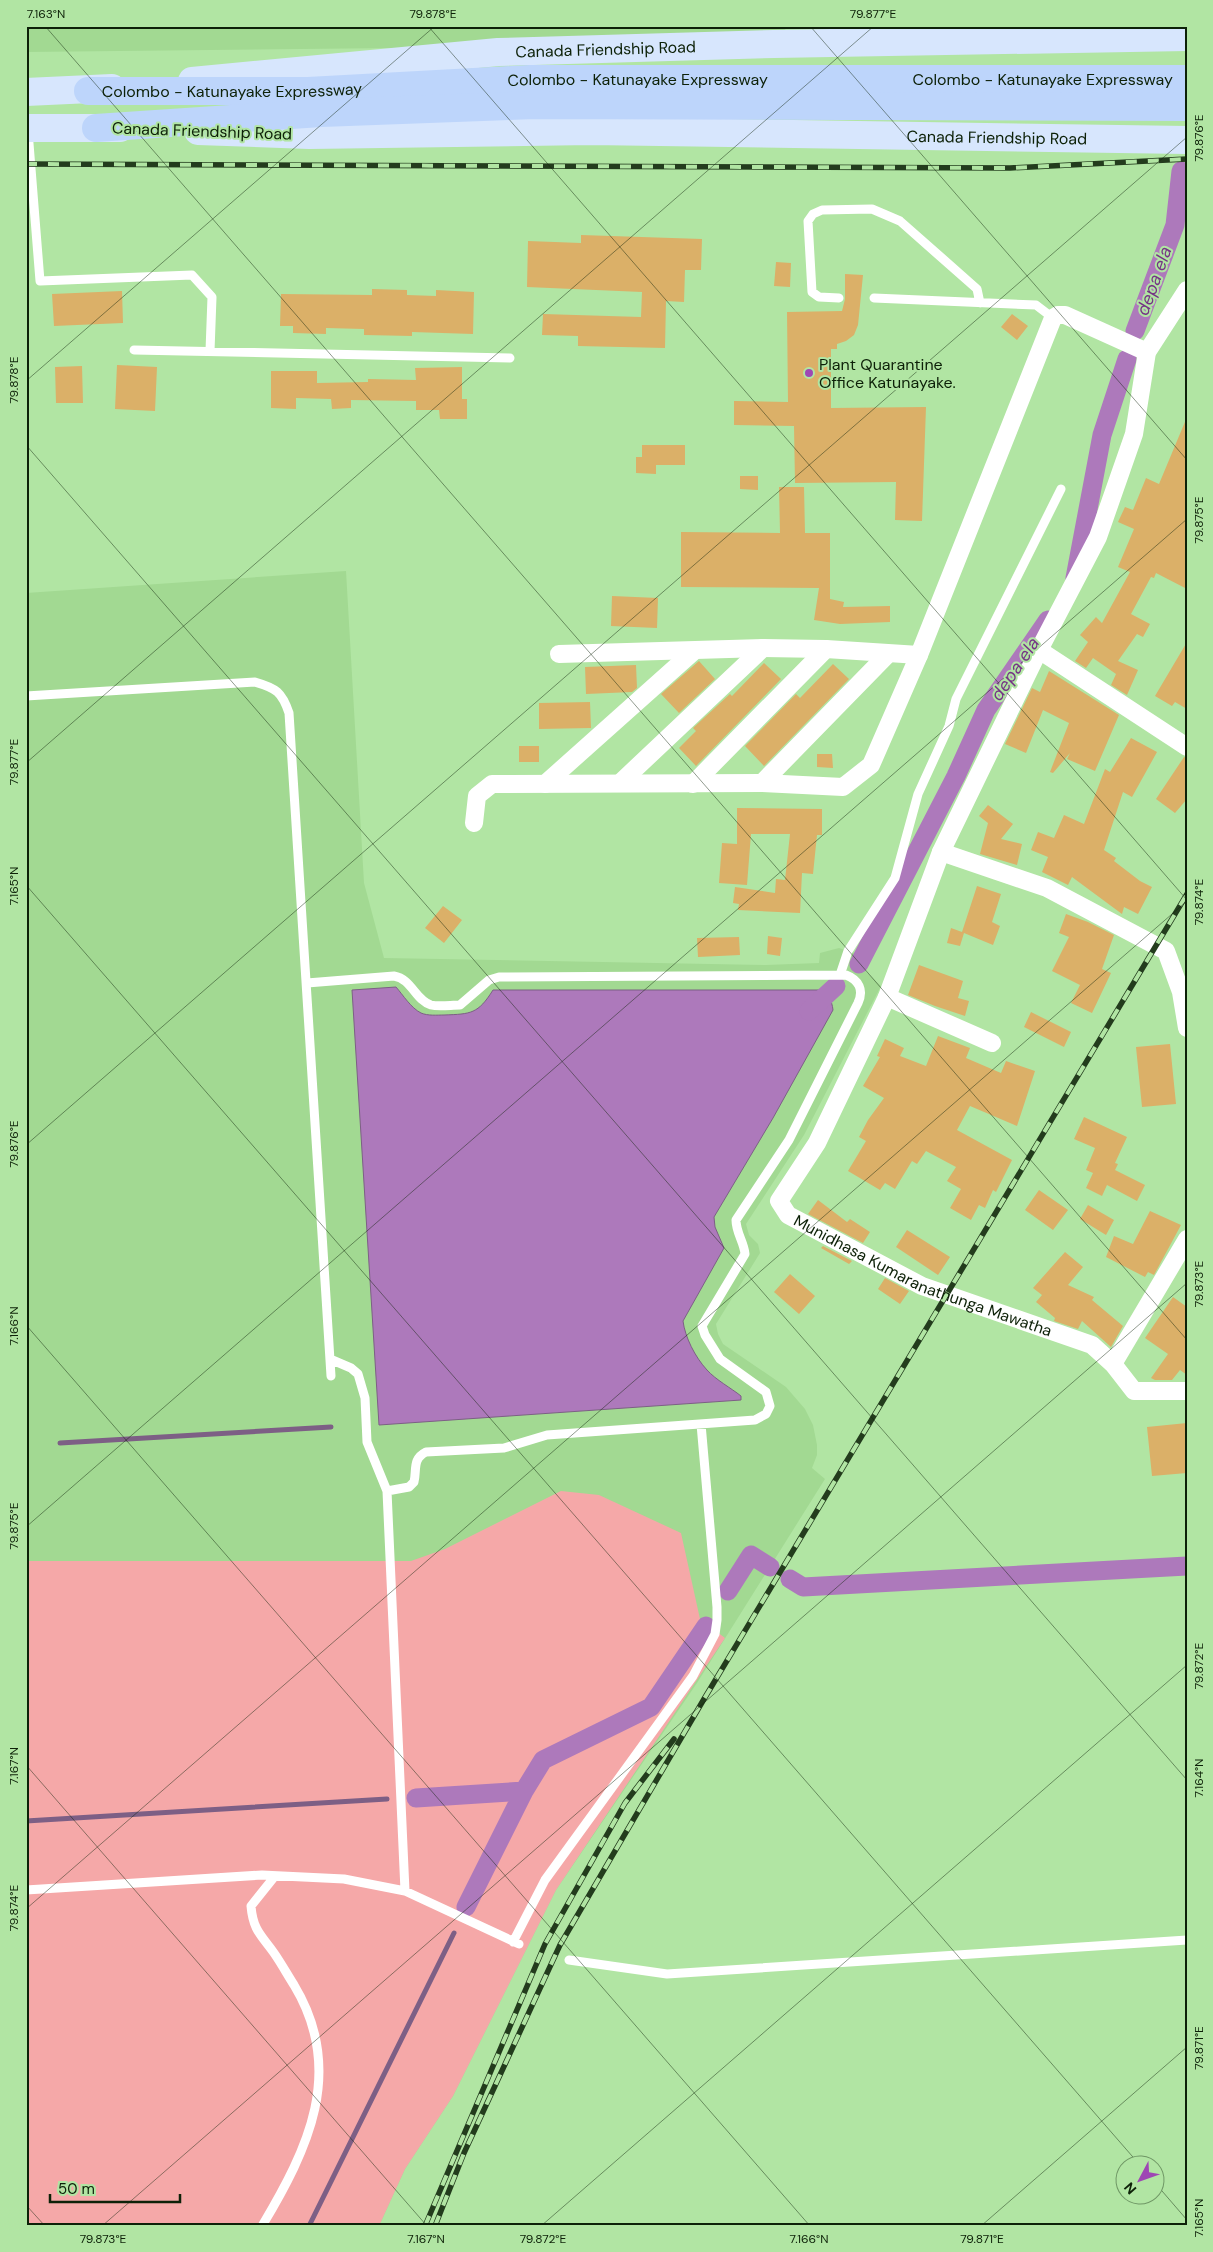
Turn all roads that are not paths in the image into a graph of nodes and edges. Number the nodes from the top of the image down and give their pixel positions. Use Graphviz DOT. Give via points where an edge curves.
graph roads {
  1 [pos="782,35"];
  2 [pos="1187,37"];
  3 [pos="1187,78"];
  4 [pos="88,91"];
  5 [pos="26,92"];
  6 [pos="532,92"];
  7 [pos="1187,107"];
  8 [pos="27,128"];
  9 [pos="96,128"];
  10 [pos="1187,140"];
  11 [pos="31,237"];
  12 [pos="1187,290"];
  13 [pos="839,298"];
  14 [pos="874,298"];
  15 [pos="980,303"];
  16 [pos="1053,318"];
  17 [pos="134,350"];
  18 [pos="210,352"];
  19 [pos="1147,352"];
  20 [pos="510,358"];
  21 [pos="1061,489"];
  22 [pos="763,648"];
  23 [pos="826,649"];
  24 [pos="1039,650"];
  25 [pos="694,651"];
  26 [pos="559,654"];
  27 [pos="888,654"];
  28 [pos="919,655"];
  29 [pos="26,696"];
  30 [pos="1187,747"];
  31 [pos="620,783"];
  32 [pos="762,783"];
  33 [pos="545,784"];
  34 [pos="693,784"];
  35 [pos="474,823"];
  36 [pos="941,852"];
  37 [pos="840,975"];
  38 [pos="306,983"];
  39 [pos="887,997"];
  40 [pos="1187,1028"];
  41 [pos="992,1043"];
  42 [pos="1187,1239"];
  43 [pos="330,1359"];
  44 [pos="1113,1364"];
  45 [pos="331,1376"];
  46 [pos="1187,1391"];
  47 [pos="701,1424"];
  48 [pos="387,1491"];
  49 [pos="275,1876"];
  50 [pos="26,1890"];
  51 [pos="406,1891"];
  52 [pos="1187,1940"];
  53 [pos="569,1960"];
  54 [pos="262,2226"];
  1 -- 2 [label="main road, Canada Friendship Road"];
  1 -- 4 [label="main road, Canada Friendship Road" via="498,52"];
  3 -- 6 [label="highway, Colombo - Katunayake Expressway"];
  4 -- 5 [label="main road, Canada Friendship Road"];
  4 -- 6 [label="highway, Colombo - Katunayake Expressway"];
  6 -- 7 [label="highway, Colombo - Katunayake Expressway"];
  6 -- 9 [label="highway, Colombo - Katunayake Expressway" via="321,113"];
  8 -- 9 [label="main road, Canada Friendship Road"];
  8 -- 11 [label="lane"];
  9 -- 10 [label="main road, Canada Friendship Road" via="309,135 590,131"];
  11 -- 18 [label="lane" via="40,281 192,275 212,297"];
  12 -- 19 [label="street, Munidhasa Kumaranathunga Mawatha"];
  13 -- 15 [label="lane" via="819,297 812,292 808,221 822,210 872,209 900,221 976,289"];
  14 -- 15 [label="lane"];
  15 -- 16 [label="lane" via="1036,305"];
  16 -- 19 [label="street" via="1065,315"];
  16 -- 28 [label="street"];
  17 -- 18 [label="lane"];
  18 -- 20 [label="lane"];
  19 -- 24 [label="street, Munidhasa Kumaranathunga Mawatha" via="1134,434 1098,536"];
  21 -- 37 [label="lane" via="956,699 949,726 918,794 895,878 848,951"];
  22 -- 23 [label="street"];
  22 -- 25 [label="street"];
  22 -- 31 [label="street"];
  23 -- 27 [label="street"];
  23 -- 34 [label="street"];
  24 -- 30 [label="street"];
  24 -- 36 [label="street, Munidhasa Kumaranathunga Mawatha"];
  25 -- 26 [label="street"];
  25 -- 33 [label="street"];
  27 -- 28 [label="street"];
  27 -- 32 [label="street"];
  28 -- 32 [label="street" via="871,765 843,787"];
  29 -- 38 [label="lane" via="255,682 279,692 289,713"];
  31 -- 33 [label="street"];
  31 -- 34 [label="street"];
  32 -- 34 [label="street"];
  33 -- 35 [label="street" via="492,784 477,796"];
  36 -- 39 [label="street, Munidhasa Kumaranathunga Mawatha"];
  36 -- 40 [label="street" via="1047,888 1166,951 1181,992"];
  37 -- 38 [label="lane" via="499,977 489,980 460,1005 432,1005 407,981 394,976"];
  37 -- 47 [label="lane" via="852,977 857,982 860,998 788,1140 736,1220 745,1254 702,1326 704,1335 720,1359 766,1392 770,1406 766,1414 756,1420"];
  38 -- 43 [label="lane"];
  39 -- 41 [label="street"];
  39 -- 44 [label="street, Munidhasa Kumaranathunga Mawatha" via="817,1143 779,1201 788,1215 922,1286 1092,1345"];
  42 -- 44 [label="street"];
  43 -- 45 [label="lane"];
  43 -- 48 [label="lane" via="358,1374 365,1398 367,1442"];
  44 -- 46 [label="street, Munidhasa Kumaranathunga Mawatha" via="1134,1391"];
  47 -- 48 [label="lane" via="547,1435 504,1448 426,1452 416,1460 414,1482 409,1487"];
  47 -- 51 [label="lane" via="717,1620 715,1634 693,1676 545,1880 516,1943"];
  48 -- 51 [label="lane"];
  49 -- 50 [label="lane"];
  49 -- 51 [label="lane" via="344,1879"];
  49 -- 54 [label="lane" via="251,1906 252,1919 258,1935 273,1951 311,2020 319,2062 318,2096 308,2134 290,2178"];
  52 -- 53 [label="lane" via="667,1974"];
}
